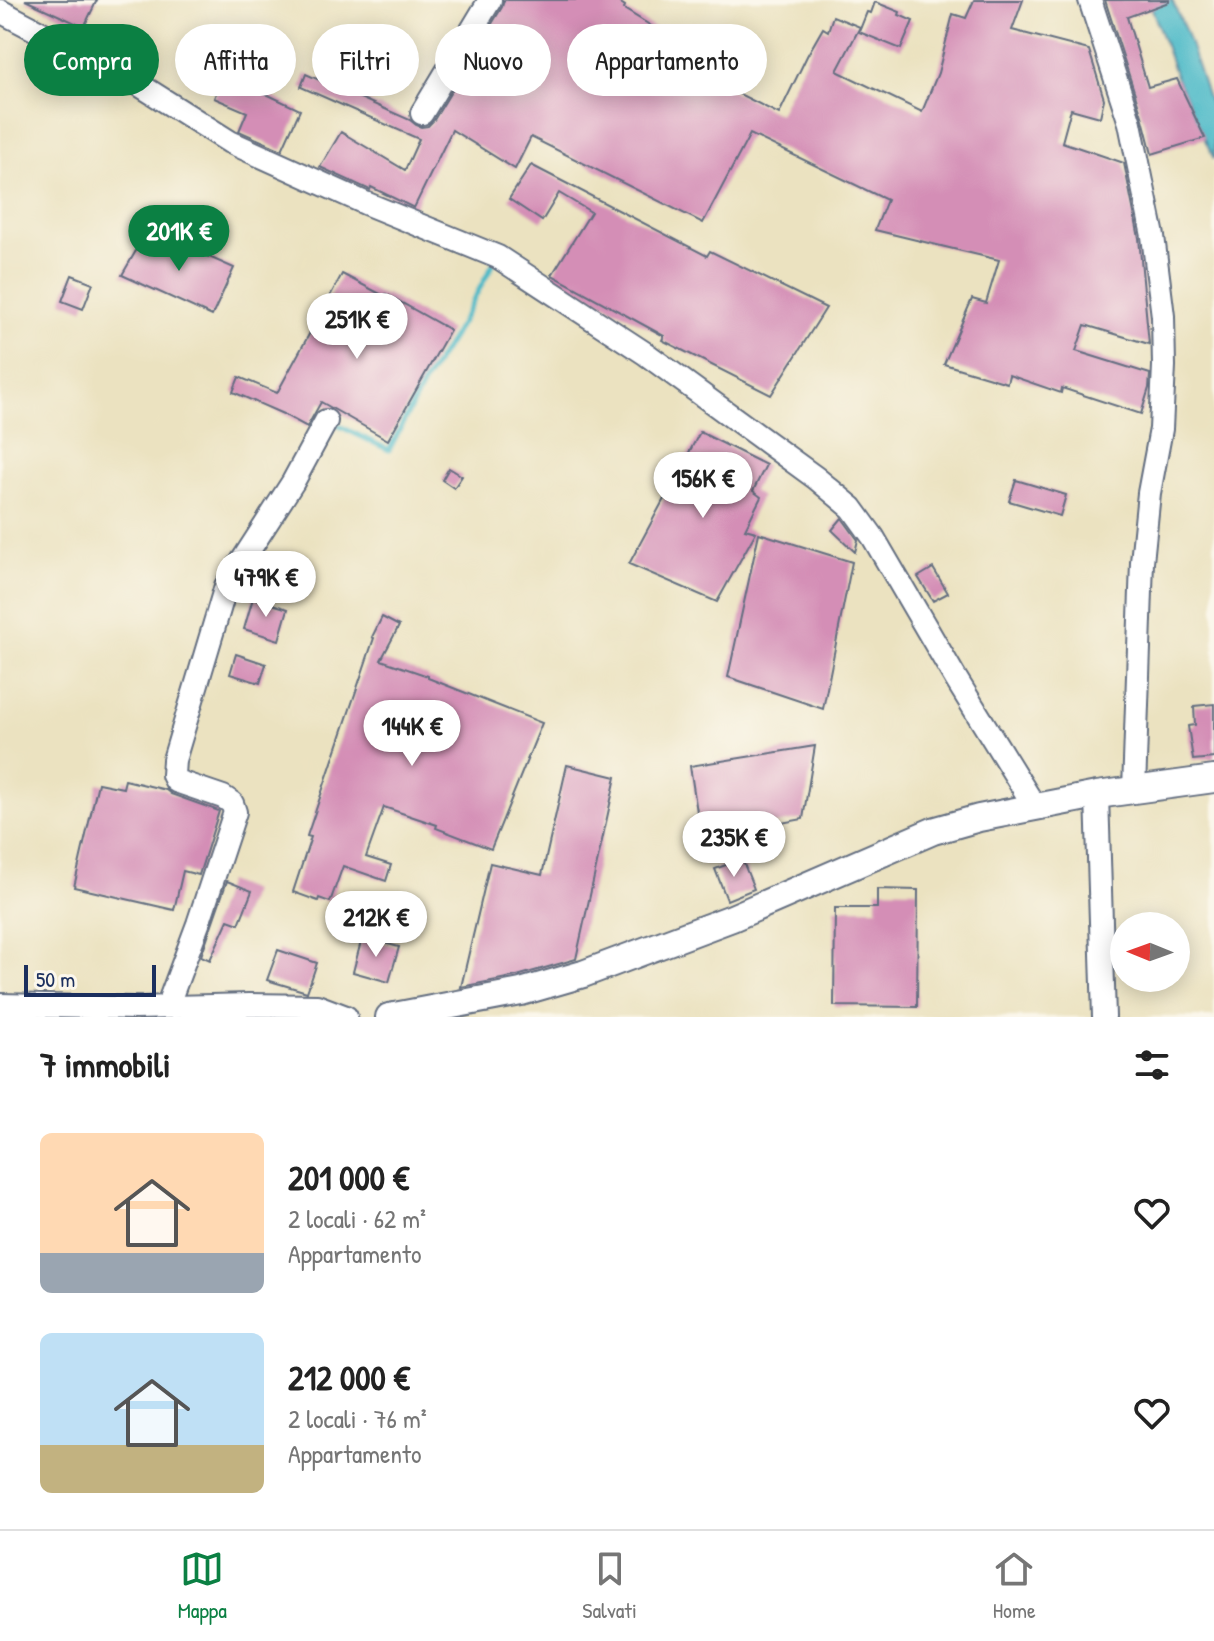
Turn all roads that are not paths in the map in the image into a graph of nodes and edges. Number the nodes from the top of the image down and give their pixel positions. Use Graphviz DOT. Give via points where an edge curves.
graph roads {
  1 [pos="490,0"];
  2 [pos="1090,0"];
  3 [pos="0,11"];
  4 [pos="422,113"];
  5 [pos="326,421"];
  6 [pos="1214,779"];
  7 [pos="1134,790"];
  8 [pos="1097,795"];
  9 [pos="1035,807"];
  10 [pos="0,1005"];
  11 [pos="167,1007"];
  12 [pos="130,1012"];
  13 [pos="346,1017"];
  14 [pos="389,1017"];
  15 [pos="1104,1017"];
  1 -- 4 [label="street"];
  2 -- 7 [label="street" via="1130,123 1163,316 1161,429 1142,562"];
  3 -- 9 [label="street" via="135,82 230,142 498,257 646,354 816,478 852,508 873,537"];
  5 -- 11 [label="street" via="226,586 174,760 176,781 223,797 235,812"];
  6 -- 7 [label="street"];
  7 -- 8 [label="street"];
  8 -- 9 [label="street"];
  8 -- 15 [label="street"];
  9 -- 14 [label="street" via="933,831 732,918 559,982"];
  10 -- 12 [label="street"];
  11 -- 12 [label="street"];
  11 -- 13 [label="street" via="317,1006"];
}
